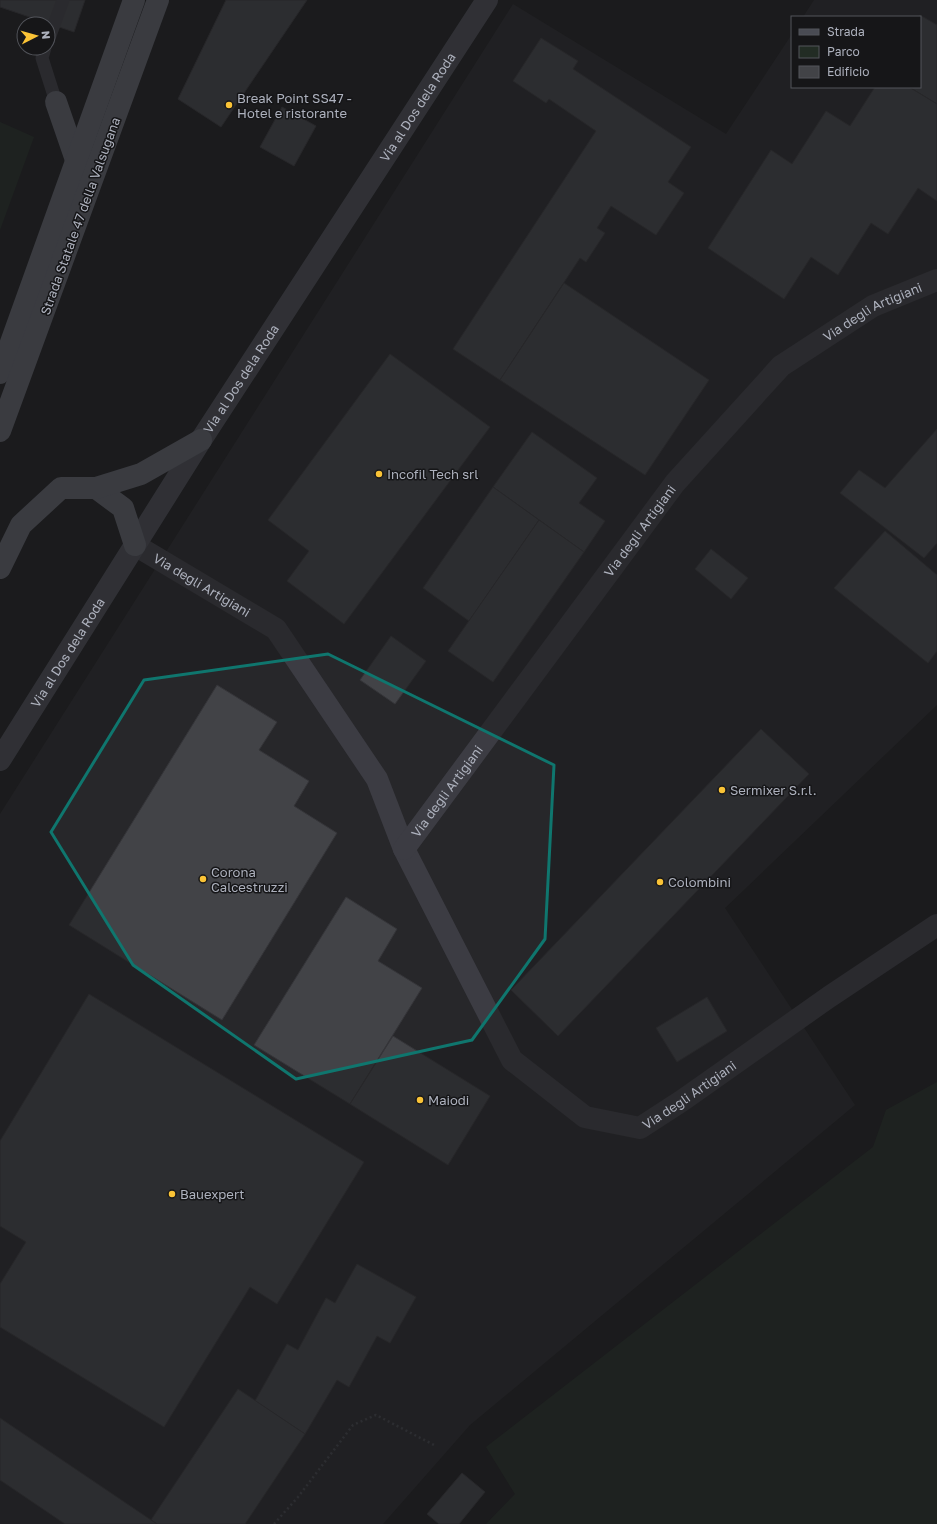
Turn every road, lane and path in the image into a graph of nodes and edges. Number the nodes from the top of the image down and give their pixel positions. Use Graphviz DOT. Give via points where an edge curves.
graph roads {
  1 [pos="63,0"];
  2 [pos="134,0"];
  3 [pos="158,0"];
  4 [pos="488,0"];
  5 [pos="56,19"];
  6 [pos="43,56"];
  7 [pos="56,102"];
  8 [pos="76,160"];
  9 [pos="937,280"];
  10 [pos="0,373"];
  11 [pos="0,431"];
  12 [pos="201,440"];
  13 [pos="96,488"];
  14 [pos="135,545"];
  15 [pos="0,568"];
  16 [pos="0,760"];
  17 [pos="404,848"];
  18 [pos="937,926"];
  19 [pos="434,1445"];
  20 [pos="274,1524"];
  1 -- 5 [label="lane"];
  2 -- 8 [label="highway, Strada Statale 47 della Valsugana"];
  3 -- 11 [label="highway, Strada Statale 47 della Valsugana"];
  4 -- 12 [label="main road, Via al Dos dela Roda"];
  6 -- 7 [label="lane"];
  7 -- 8 [label="highway"];
  8 -- 10 [label="highway, Strada Statale 47 della Valsugana"];
  9 -- 17 [label="street, Via degli Artigiani" via="873,306 781,366 675,483"];
  12 -- 13 [label="highway" via="141,474"];
  12 -- 14 [label="main road, Via al Dos dela Roda"];
  13 -- 14 [label="highway" via="123,508"];
  13 -- 15 [label="highway" via="61,488 21,525"];
  14 -- 16 [label="main road, Via al Dos dela Roda"];
  14 -- 17 [label="street, Via degli Artigiani" via="276,629 377,779"];
  17 -- 18 [label="street, Via degli Artigiani" via="512,1060 585,1117 640,1128 829,997"];
  19 -- 20 [label="path" via="376,1416 353,1425"];
}
